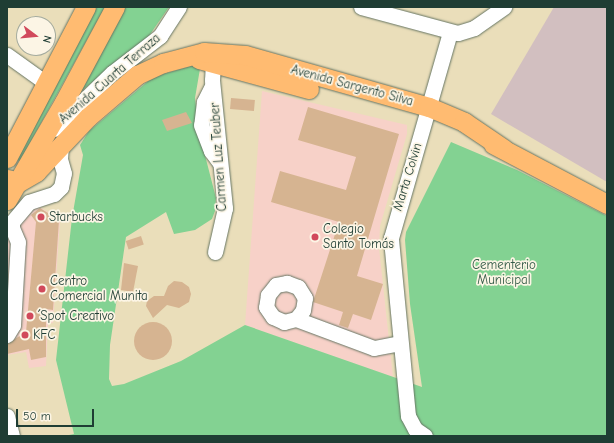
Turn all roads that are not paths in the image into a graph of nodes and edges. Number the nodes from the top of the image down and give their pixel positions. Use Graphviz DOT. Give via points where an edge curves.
graph roads {
  1 [pos="86,7"];
  2 [pos="115,7"];
  3 [pos="179,7"];
  4 [pos="361,7"];
  5 [pos="504,7"];
  6 [pos="458,32"];
  7 [pos="7,55"];
  8 [pos="190,56"];
  9 [pos="213,62"];
  10 [pos="46,83"];
  11 [pos="427,114"];
  12 [pos="7,158"];
  13 [pos="7,161"];
  14 [pos="37,165"];
  15 [pos="7,200"];
  16 [pos="607,204"];
  17 [pos="13,242"];
  18 [pos="215,252"];
  19 [pos="10,305"];
  20 [pos="296,319"];
  21 [pos="7,335"];
  22 [pos="400,343"];
  23 [pos="425,436"];
  1 -- 10 [label="main road"];
  2 -- 14 [label="main road"];
  3 -- 14 [label="street, Avenida Cuarta Terraza" via="160,36 82,100"];
  4 -- 6 [label="street"];
  5 -- 6 [label="street" via="493,16"];
  6 -- 11 [label="street, Marta Colvin"];
  7 -- 10 [label="street"];
  8 -- 9 [label="main road, Avenida Sargento Silva"];
  8 -- 11 [label="main road, Avenida Sargento Silva" via="209,52 244,55"];
  8 -- 14 [label="main road, Avenida Sargento Silva" via="163,63 138,75"];
  9 -- 11 [label="main road, Avenida Sargento Silva"];
  9 -- 18 [label="street, Carmen Luz Teuber" via="212,86 225,208"];
  10 -- 12 [label="main road"];
  11 -- 16 [label="main road, Avenida Sargento Silva" via="464,122 504,149"];
  11 -- 22 [label="street, Marta Colvin" via="391,238"];
  13 -- 14 [label="main road"];
  14 -- 15 [label="main road"];
  14 -- 17 [label="street" via="64,173 58,191 28,202 14,218"];
  17 -- 19 [label="street"];
  19 -- 21 [label="street" via="13,325"];
  20 -- 22 [label="street" via="374,348"];
  22 -- 23 [label="street, Marta Colvin" via="410,422"];
}
